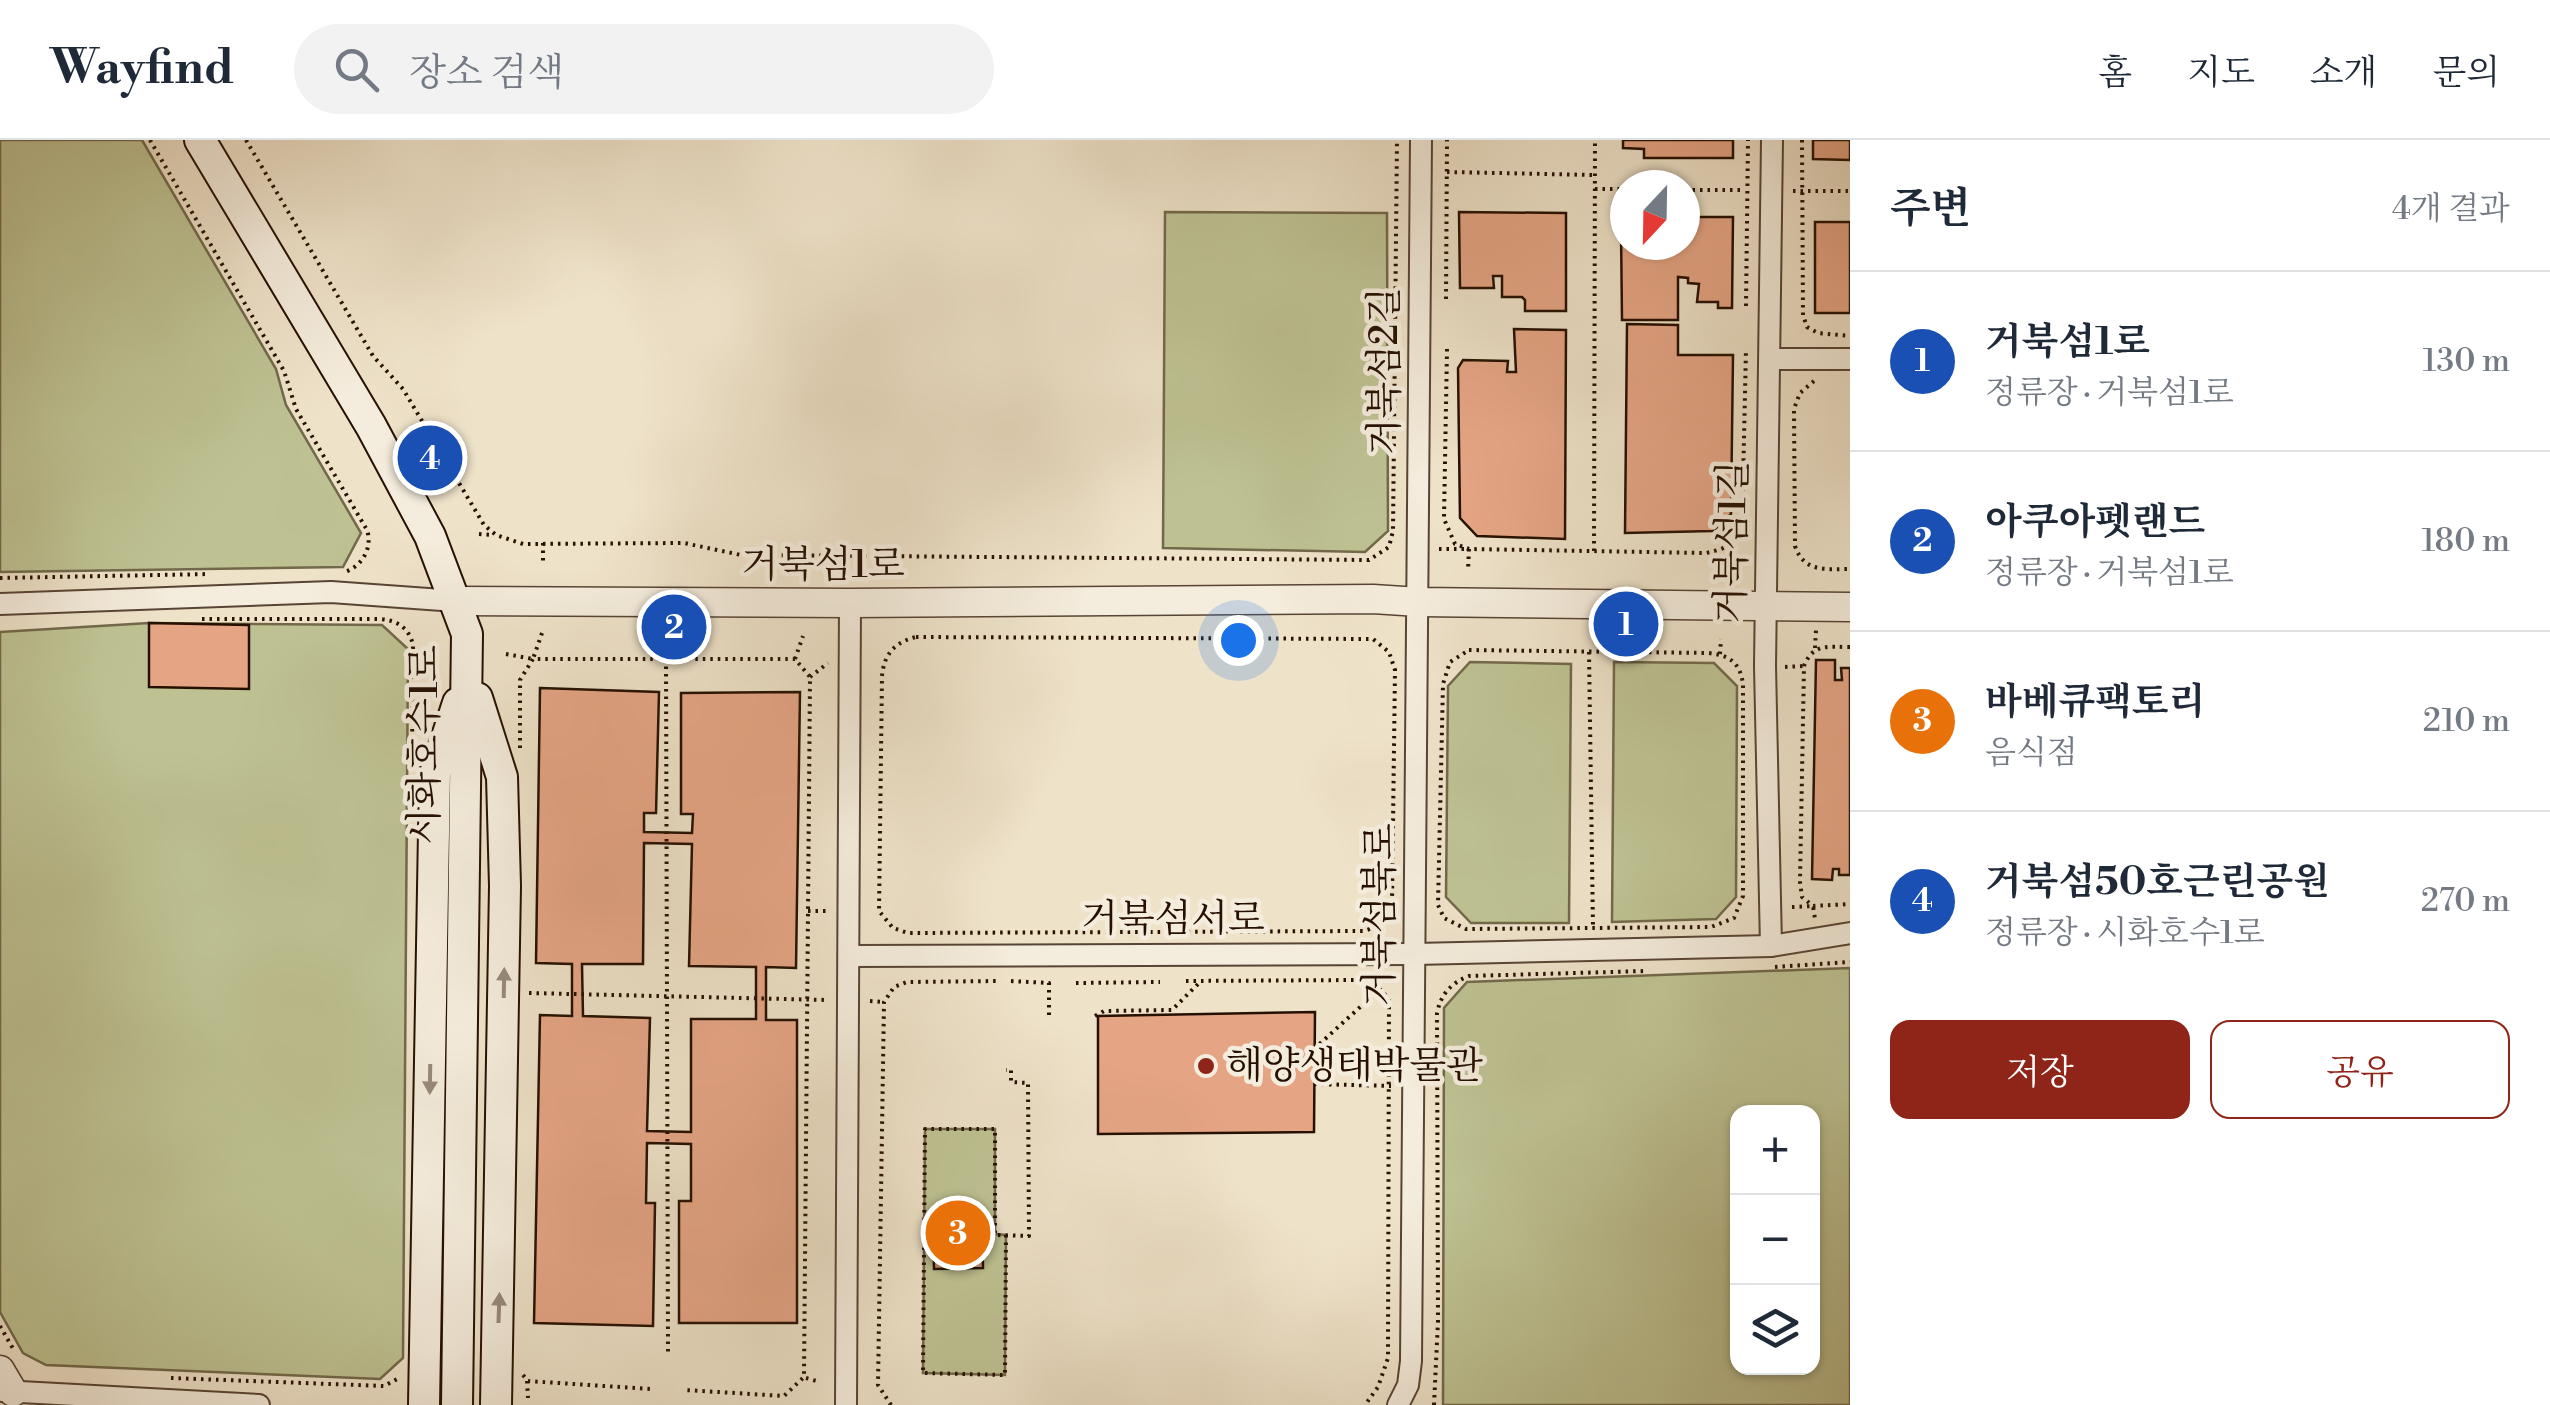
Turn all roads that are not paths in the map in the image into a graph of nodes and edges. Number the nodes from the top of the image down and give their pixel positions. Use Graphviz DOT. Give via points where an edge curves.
graph roads {
  1 [pos="200,140"];
  2 [pos="1420,140"];
  3 [pos="1772,140"];
  4 [pos="1771,359"];
  5 [pos="1850,359"];
  6 [pos="456,601"];
  7 [pos="1419,602"];
  8 [pos="850,603"];
  9 [pos="0,604"];
  10 [pos="1767,607"];
  11 [pos="1850,607"];
  12 [pos="468,672"];
  13 [pos="1850,934"];
  14 [pos="1771,946"];
  15 [pos="1414,954"];
  16 [pos="849,956"];
  17 [pos="8,1378"];
  18 [pos="260,1405"];
  19 [pos="424,1405"];
  20 [pos="456,1405"];
  21 [pos="496,1405"];
  22 [pos="846,1405"];
  23 [pos="1398,1405"];
  1 -- 6 [label="main road, 시화호수1로" via="371,426 430,536"];
  2 -- 7 [label="street, 거북섬2길"];
  3 -- 4 [label="street, 거북섬1길"];
  4 -- 5 [label="street"];
  4 -- 10 [label="street, 거북섬1길"];
  6 -- 8 [label="street, 거북섬1로"];
  6 -- 9 [label="street" via="331,592"];
  6 -- 12 [label="main road, 시화호수1로" via="467,634"];
  7 -- 8 [label="street, 거북섬1로"];
  7 -- 10 [label="street, 거북섬1로"];
  7 -- 15 [label="street, 거북섬북로"];
  8 -- 16 [label="street"];
  10 -- 11 [label="street, 거북섬1로"];
  10 -- 14 [label="street, 거북섬1길"];
  12 -- 19 [label="main road, one-way" via="435,774"];
  12 -- 20 [label="main road, 시화호수1로"];
  21 -- 12 [label="main road, one-way" via="502,777"];
  13 -- 14 [label="street, 거북섬서로"];
  14 -- 15 [label="street, 거북섬서로"];
  15 -- 16 [label="street, 거북섬서로"];
  15 -- 23 [label="street, 거북섬북로" via="1411,1361"];
  16 -- 22 [label="street"];
  17 -- 18 [label="street"];
}
